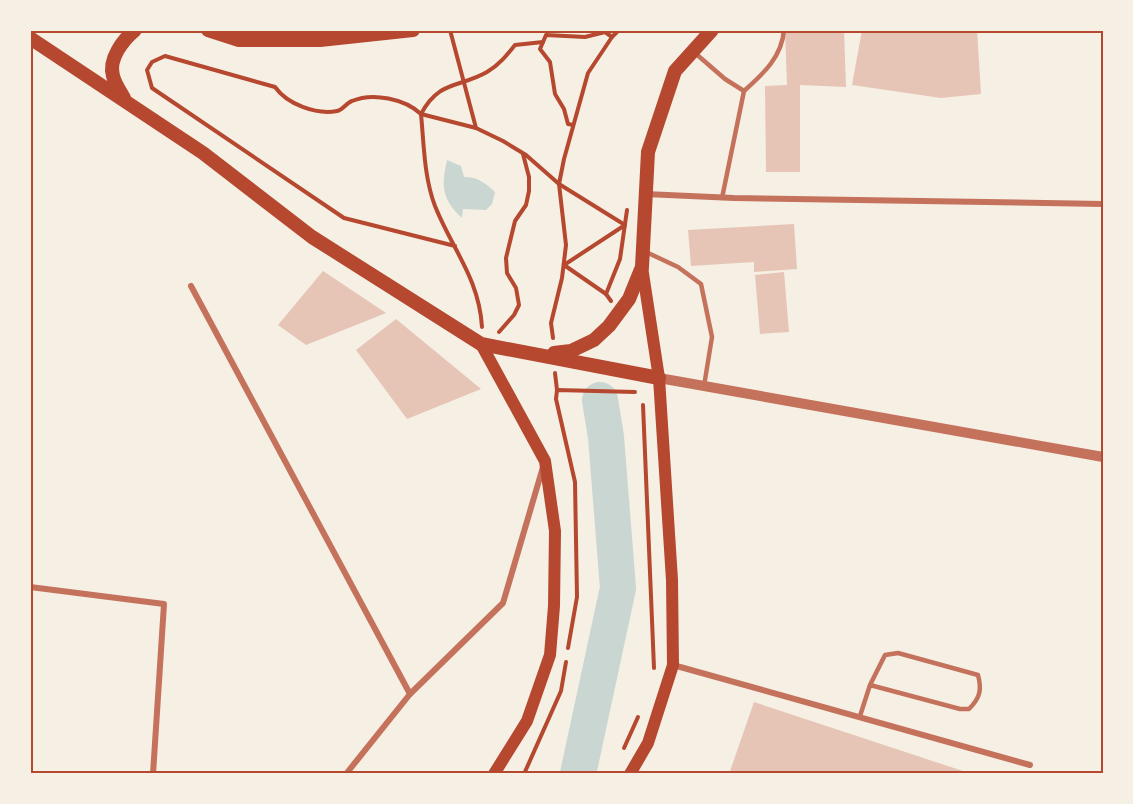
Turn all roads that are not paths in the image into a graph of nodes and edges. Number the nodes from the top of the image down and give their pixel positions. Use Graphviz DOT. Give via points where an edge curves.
graph roads {
  1 [pos="135,30"];
  2 [pos="208,30"];
  3 [pos="712,30"];
  4 [pos="784,30"];
  5 [pos="407,31"];
  6 [pos="30,38"];
  7 [pos="693,51"];
  8 [pos="744,91"];
  9 [pos="124,100"];
  10 [pos="645,194"];
  11 [pos="722,198"];
  12 [pos="1103,204"];
  13 [pos="643,250"];
  14 [pos="642,267"];
  15 [pos="191,286"];
  16 [pos="480,344"];
  17 [pos="553,355"];
  18 [pos="659,378"];
  19 [pos="704,386"];
  20 [pos="1103,457"];
  21 [pos="545,461"];
  22 [pos="30,587"];
  23 [pos="673,665"];
  24 [pos="870,685"];
  25 [pos="410,694"];
  26 [pos="860,716"];
  27 [pos="1030,765"];
  28 [pos="153,774"];
  29 [pos="346,774"];
  30 [pos="494,774"];
  31 [pos="630,774"];
  1 -- 9 [label="main road" via="122,42 112,74"];
  2 -- 5 [label="main road" via="239,40 321,40"];
  3 -- 7 [label="main road"];
  4 -- 8 [label="lane" via="777,54"];
  6 -- 9 [label="main road"];
  7 -- 8 [label="lane"];
  7 -- 10 [label="main road" via="675,71 648,152"];
  8 -- 11 [label="lane"];
  9 -- 16 [label="main road" via="203,153 312,237"];
  10 -- 11 [label="street"];
  10 -- 13 [label="main road"];
  11 -- 12 [label="street"];
  13 -- 14 [label="main road"];
  13 -- 19 [label="lane" via="678,267 700,284 712,337"];
  14 -- 17 [label="main road" via="622,310 594,340"];
  14 -- 18 [label="main road"];
  15 -- 25 [label="street"];
  16 -- 17 [label="main road"];
  16 -- 21 [label="main road"];
  17 -- 18 [label="main road"];
  18 -- 19 [label="street"];
  18 -- 23 [label="main road" via="672,580"];
  19 -- 20 [label="street"];
  21 -- 25 [label="street" via="503,603"];
  21 -- 30 [label="main road" via="555,531 550,655 526,721"];
  22 -- 28 [label="street" via="164,604"];
  23 -- 26 [label="street"];
  23 -- 31 [label="main road" via="648,743"];
  24 -- 24 [label="lane" via="885,655 898,653 978,675 981,687 979,700 969,709 960,709"];
  24 -- 26 [label="lane"];
  25 -- 29 [label="street"];
  26 -- 27 [label="street"];
}
